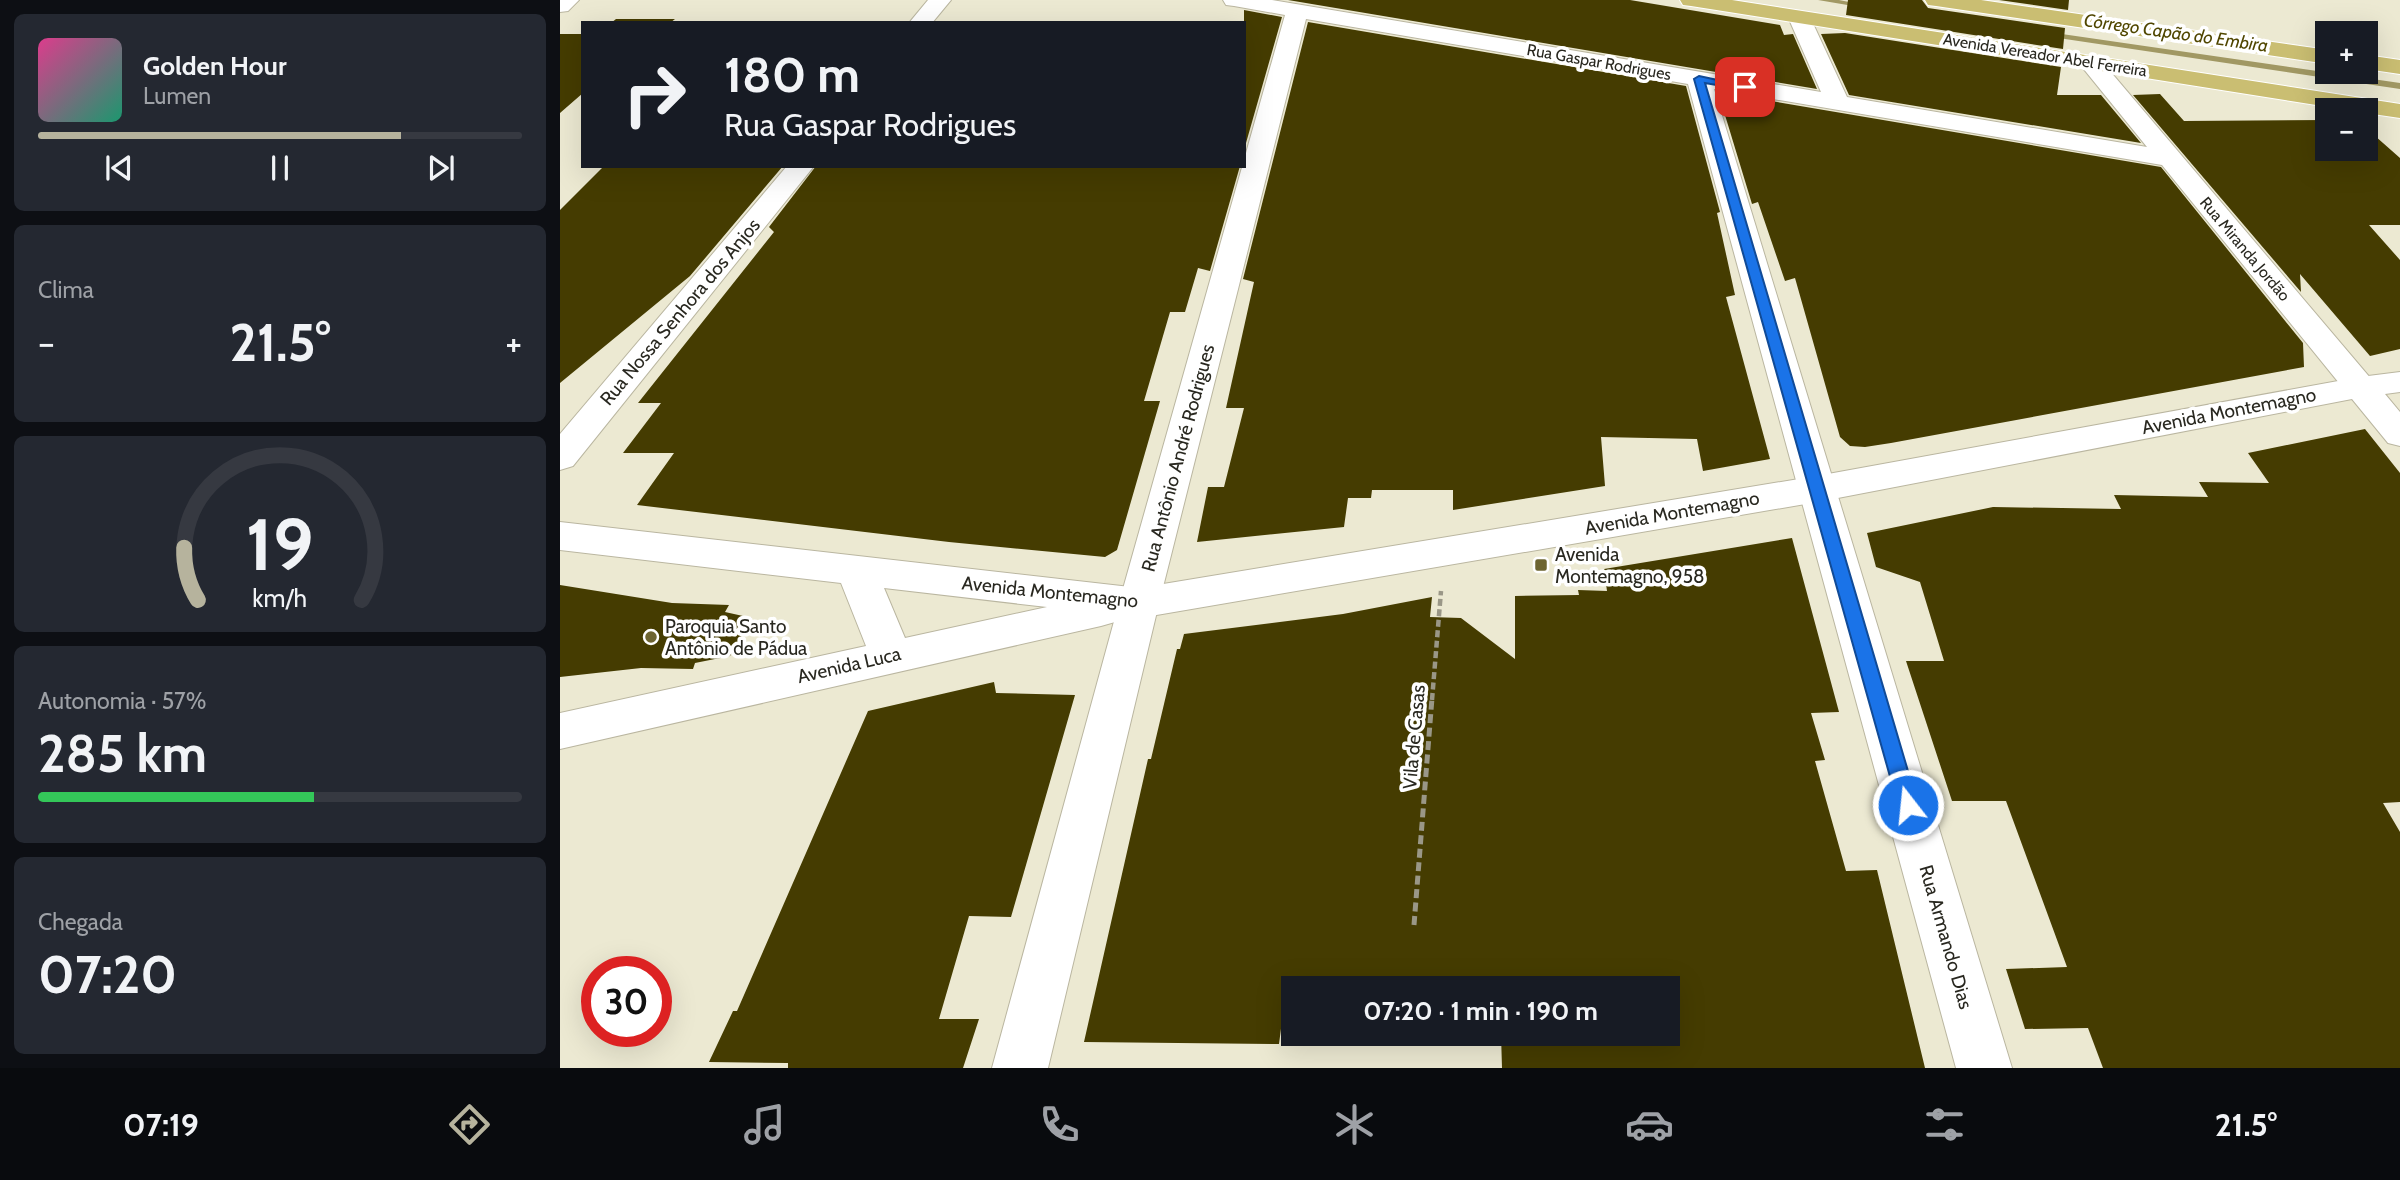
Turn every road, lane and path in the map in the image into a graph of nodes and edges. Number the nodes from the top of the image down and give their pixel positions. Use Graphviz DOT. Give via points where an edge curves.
graph roads {
  1 [pos="568,0"];
  2 [pos="940,0"];
  3 [pos="1234,0"];
  4 [pos="1691,0"];
  5 [pos="1936,0"];
  6 [pos="560,6"];
  7 [pos="1297,10"];
  8 [pos="1799,17"];
  9 [pos="922,21"];
  10 [pos="2315,55"];
  11 [pos="2090,62"];
  12 [pos="2378,64"];
  13 [pos="2400,67"];
  14 [pos="1699,79"];
  15 [pos="1838,103"];
  16 [pos="2400,111"];
  17 [pos="2171,159"];
  18 [pos="799,168"];
  19 [pos="2400,382"];
  20 [pos="2360,387"];
  21 [pos="2400,435"];
  22 [pos="560,458"];
  23 [pos="1817,489"];
  24 [pos="560,536"];
  25 [pos="1445,551"];
  26 [pos="857,572"];
  27 [pos="1139,603"];
  28 [pos="891,656"];
  29 [pos="560,731"];
  30 [pos="1414,925"];
  31 [pos="1020,1068"];
  32 [pos="1984,1068"];
  1 -- 6 [label="street"];
  2 -- 9 [label="street"];
  3 -- 7 [label="street, Rua Gaspar Rodrigues"];
  4 -- 8 [label="main road, Avenida Vereador Abel Ferreira"];
  5 -- 10 [label="main road, Avenida Vereador Abel Ferreira"];
  7 -- 14 [label="street, Rua Gaspar Rodrigues"];
  7 -- 27 [label="street, Rua Antônio André Rodrigues"];
  8 -- 11 [label="main road, Avenida Vereador Abel Ferreira"];
  8 -- 15 [label="street"];
  11 -- 16 [label="main road, Avenida Vereador Abel Ferreira"];
  11 -- 17 [label="street, Rua Miranda Jordão"];
  12 -- 13 [label="main road"];
  14 -- 15 [label="street, Rua Gaspar Rodrigues"];
  14 -- 23 [label="street, Rua Armando Dias"];
  15 -- 17 [label="street, Rua Gaspar Rodrigues"];
  17 -- 20 [label="street, Rua Miranda Jordão"];
  18 -- 22 [label="street, Rua Nossa Senhora dos Anjos"];
  19 -- 20 [label="street, Avenida Montemagno"];
  20 -- 21 [label="street, Rua Miranda Jordão"];
  20 -- 23 [label="street, Avenida Montemagno"];
  23 -- 25 [label="street, Avenida Montemagno"];
  23 -- 32 [label="street, Rua Armando Dias"];
  24 -- 26 [label="street, Avenida Montemagno"];
  25 -- 27 [label="street, Avenida Montemagno"];
  25 -- 30 [label="path, Vila de Casas"];
  26 -- 27 [label="street, Avenida Montemagno"];
  26 -- 28 [label="street"];
  27 -- 28 [label="street, Avenida Luca"];
  27 -- 31 [label="street, Rua Antônio André Rodrigues"];
  28 -- 29 [label="street, Avenida Luca"];
}
